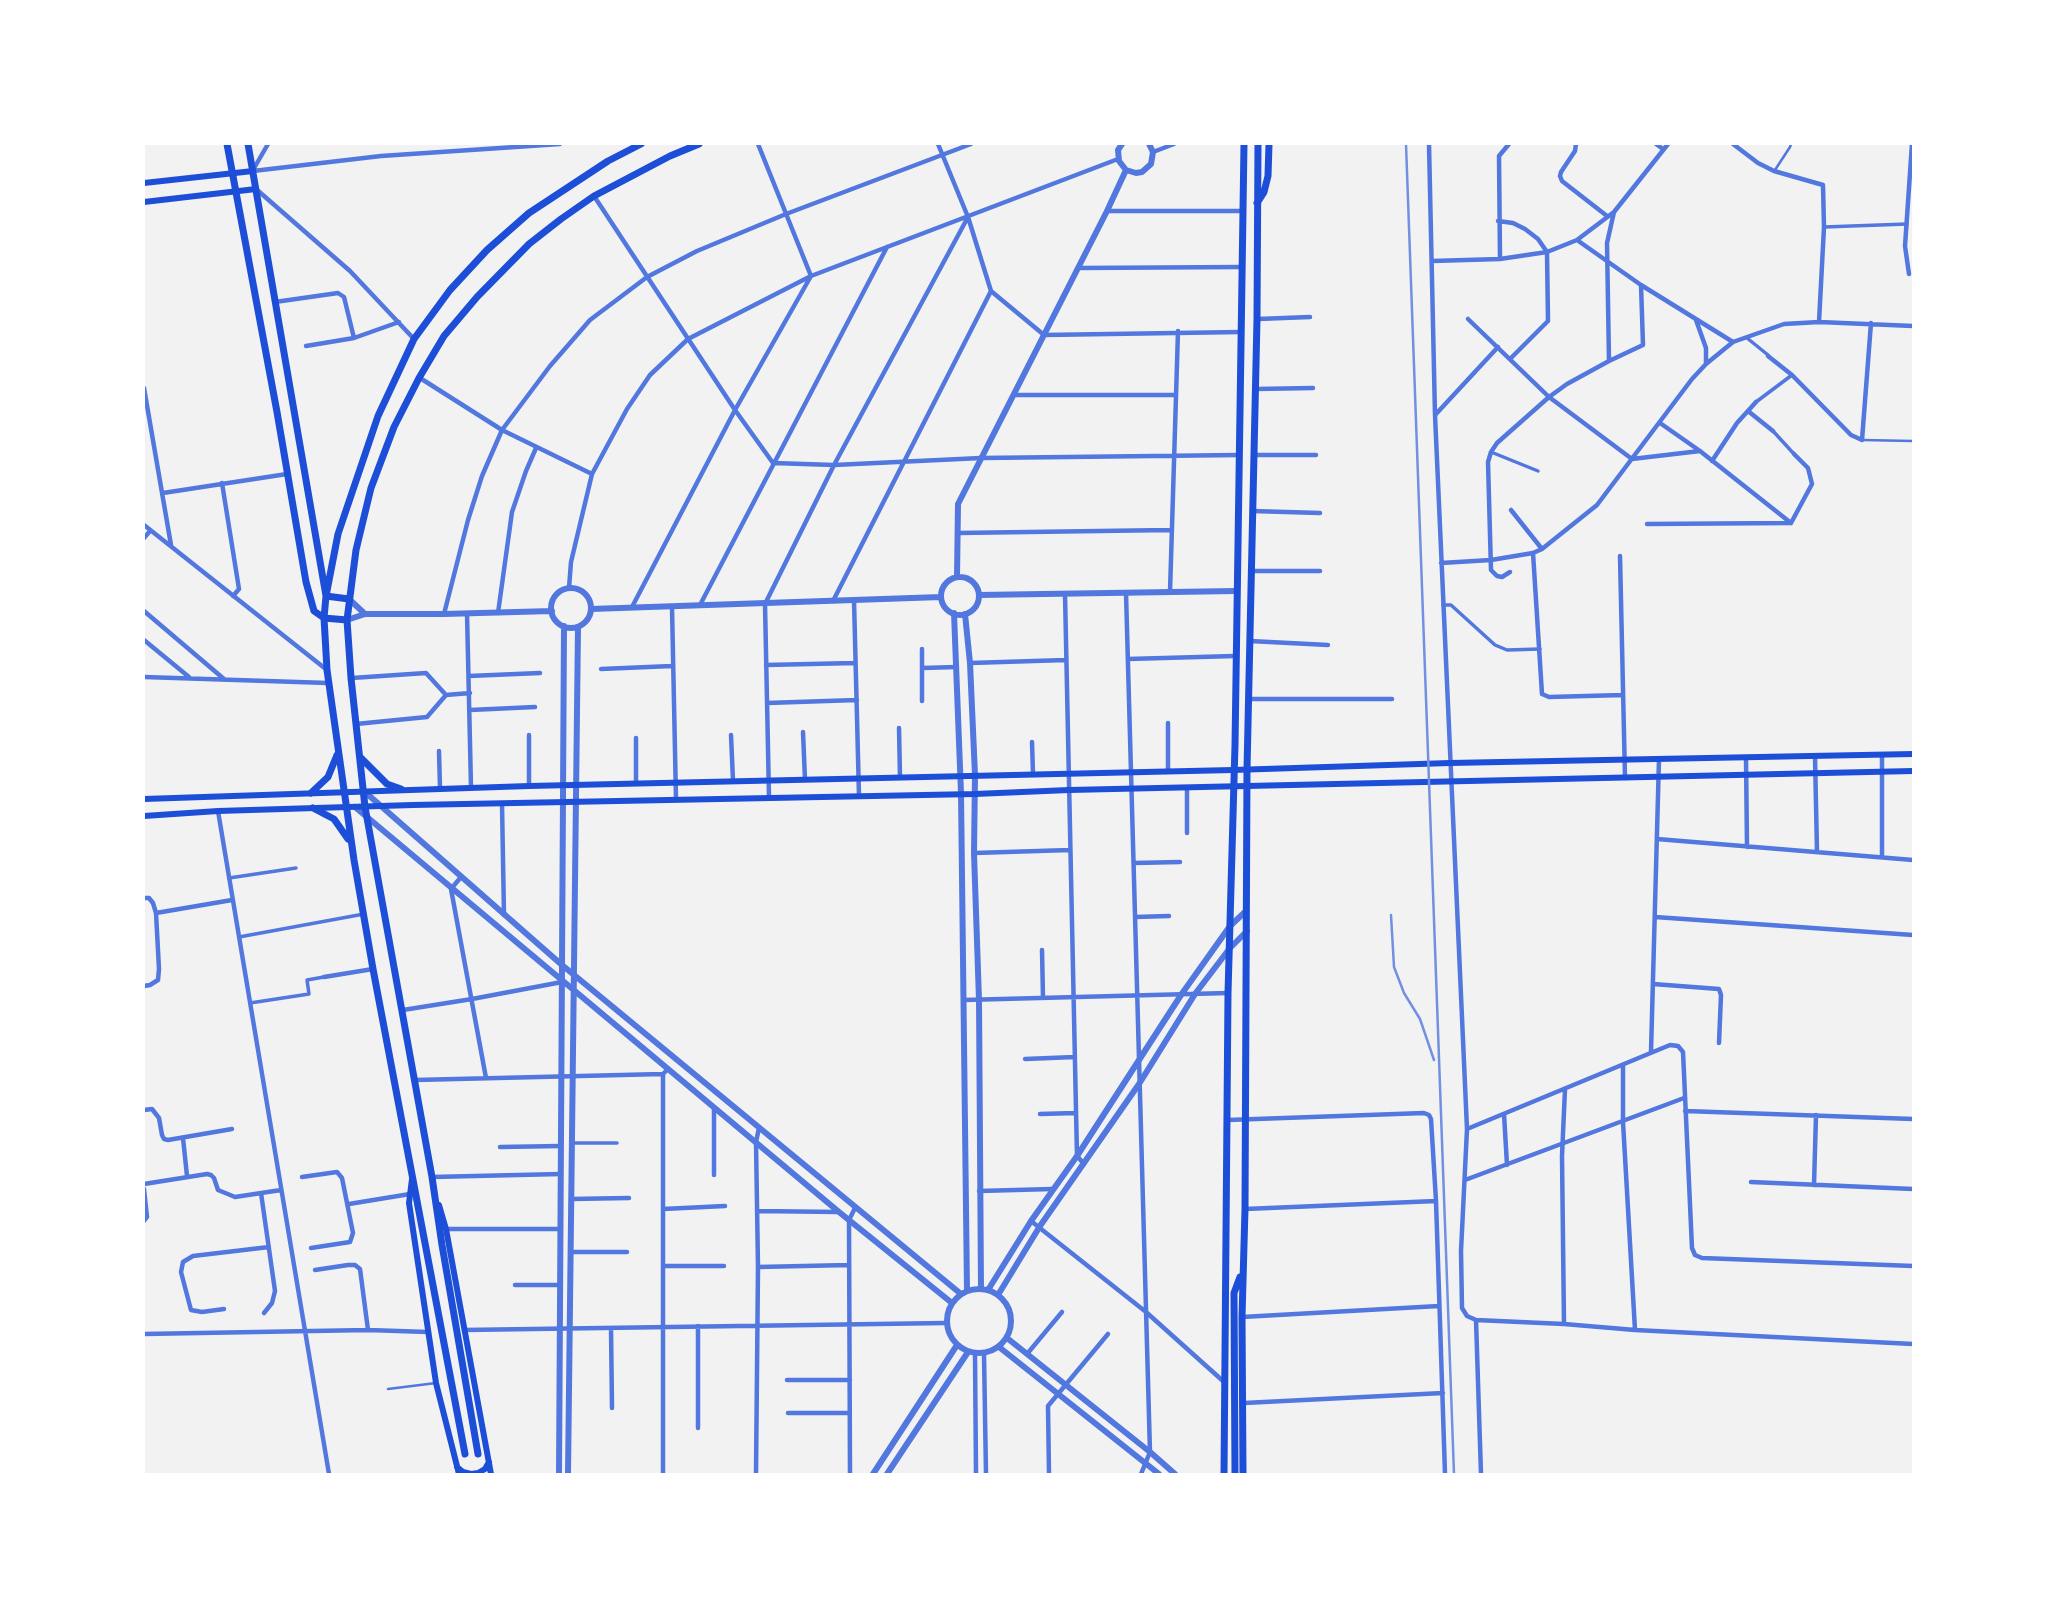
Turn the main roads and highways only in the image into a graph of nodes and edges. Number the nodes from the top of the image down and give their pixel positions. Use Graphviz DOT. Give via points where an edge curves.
graph roads {
  1 [pos="227,144"];
  2 [pos="248,144"];
  3 [pos="641,144"];
  4 [pos="699,144"];
  5 [pos="1244,144"];
  6 [pos="1258,144"];
  7 [pos="1269,144"];
  8 [pos="253,171"];
  9 [pos="233,173"];
  10 [pos="144,183"];
  11 [pos="256,189"];
  12 [pos="236,191"];
  13 [pos="144,202"];
  14 [pos="1257,204"];
  15 [pos="1243,283"];
  16 [pos="1256,283"];
  17 [pos="326,596"];
  18 [pos="349,599"];
  19 [pos="324,618"];
  20 [pos="346,620"];
  21 [pos="338,751"];
  22 [pos="1913,754"];
  23 [pos="360,757"];
  24 [pos="1247,769"];
  25 [pos="1233,770"];
  26 [pos="1913,771"];
  27 [pos="1247,787"];
  28 [pos="1233,788"];
  29 [pos="401,789"];
  30 [pos="344,792"];
  31 [pos="365,792"];
  32 [pos="311,793"];
  33 [pos="144,800"];
  34 [pos="351,807"];
  35 [pos="365,807"];
  36 [pos="313,808"];
  37 [pos="144,816"];
  38 [pos="352,845"];
  39 [pos="412,1174"];
  40 [pos="435,1192"];
  41 [pos="1243,1269"];
  42 [pos="465,1454"];
  43 [pos="478,1454"];
  44 [pos="489,1462"];
  45 [pos="458,1471"];
  46 [pos="491,1475"];
  47 [pos="1224,1475"];
  48 [pos="1235,1475"];
  49 [pos="1243,1475"];
  1 -- 9 [label="main road"];
  2 -- 8 [label="main road"];
  3 -- 17 [label="main road" via="521,220 450,290 414,339 378,416 338,534"];
  4 -- 18 [label="main road" via="594,196 529,243 444,336 394,427 370,488"];
  5 -- 15 [label="main road"];
  6 -- 14 [label="main road"];
  7 -- 14 [label="main road" via="1268,176"];
  8 -- 9 [label="main road"];
  8 -- 11 [label="main road"];
  9 -- 10 [label="main road"];
  9 -- 12 [label="main road"];
  11 -- 12 [label="main road"];
  11 -- 17 [label="main road"];
  12 -- 13 [label="main road"];
  12 -- 19 [label="main road" via="311,602"];
  14 -- 16 [label="main road"];
  15 -- 16 [label="main road"];
  15 -- 25 [label="main road"];
  16 -- 24 [label="main road"];
  17 -- 18 [label="main road"];
  17 -- 19 [label="main road"];
  18 -- 20 [label="main road"];
  19 -- 20 [label="main road"];
  19 -- 21 [label="main road"];
  20 -- 23 [label="main road"];
  21 -- 30 [label="main road"];
  21 -- 32 [label="main road" via="332,771"];
  22 -- 24 [label="main road"];
  23 -- 29 [label="main road" via="387,783"];
  23 -- 31 [label="main road"];
  24 -- 25 [label="main road"];
  24 -- 27 [label="main road"];
  25 -- 28 [label="main road"];
  25 -- 29 [label="main road"];
  26 -- 27 [label="main road"];
  27 -- 28 [label="main road"];
  27 -- 41 [label="main road"];
  28 -- 35 [label="main road"];
  28 -- 47 [label="main road"];
  29 -- 31 [label="main road"];
  30 -- 31 [label="main road"];
  30 -- 32 [label="main road"];
  30 -- 34 [label="main road"];
  31 -- 35 [label="main road"];
  32 -- 33 [label="main road"];
  34 -- 35 [label="main road"];
  34 -- 36 [label="main road"];
  34 -- 38 [label="main road"];
  35 -- 40 [label="main road"];
  36 -- 37 [label="main road"];
  36 -- 38 [label="main road" via="334,819"];
  38 -- 39 [label="main road"];
  39 -- 42 [label="main road"];
  39 -- 45 [label="main road" via="409,1203 428,1332"];
  40 -- 43 [label="main road"];
  40 -- 44 [label="main road" via="446,1229"];
  41 -- 48 [label="main road" via="1234,1293"];
  41 -- 49 [label="main road"];
  44 -- 45 [label="main road" via="478,1473"];
  44 -- 46 [label="main road"];
}
